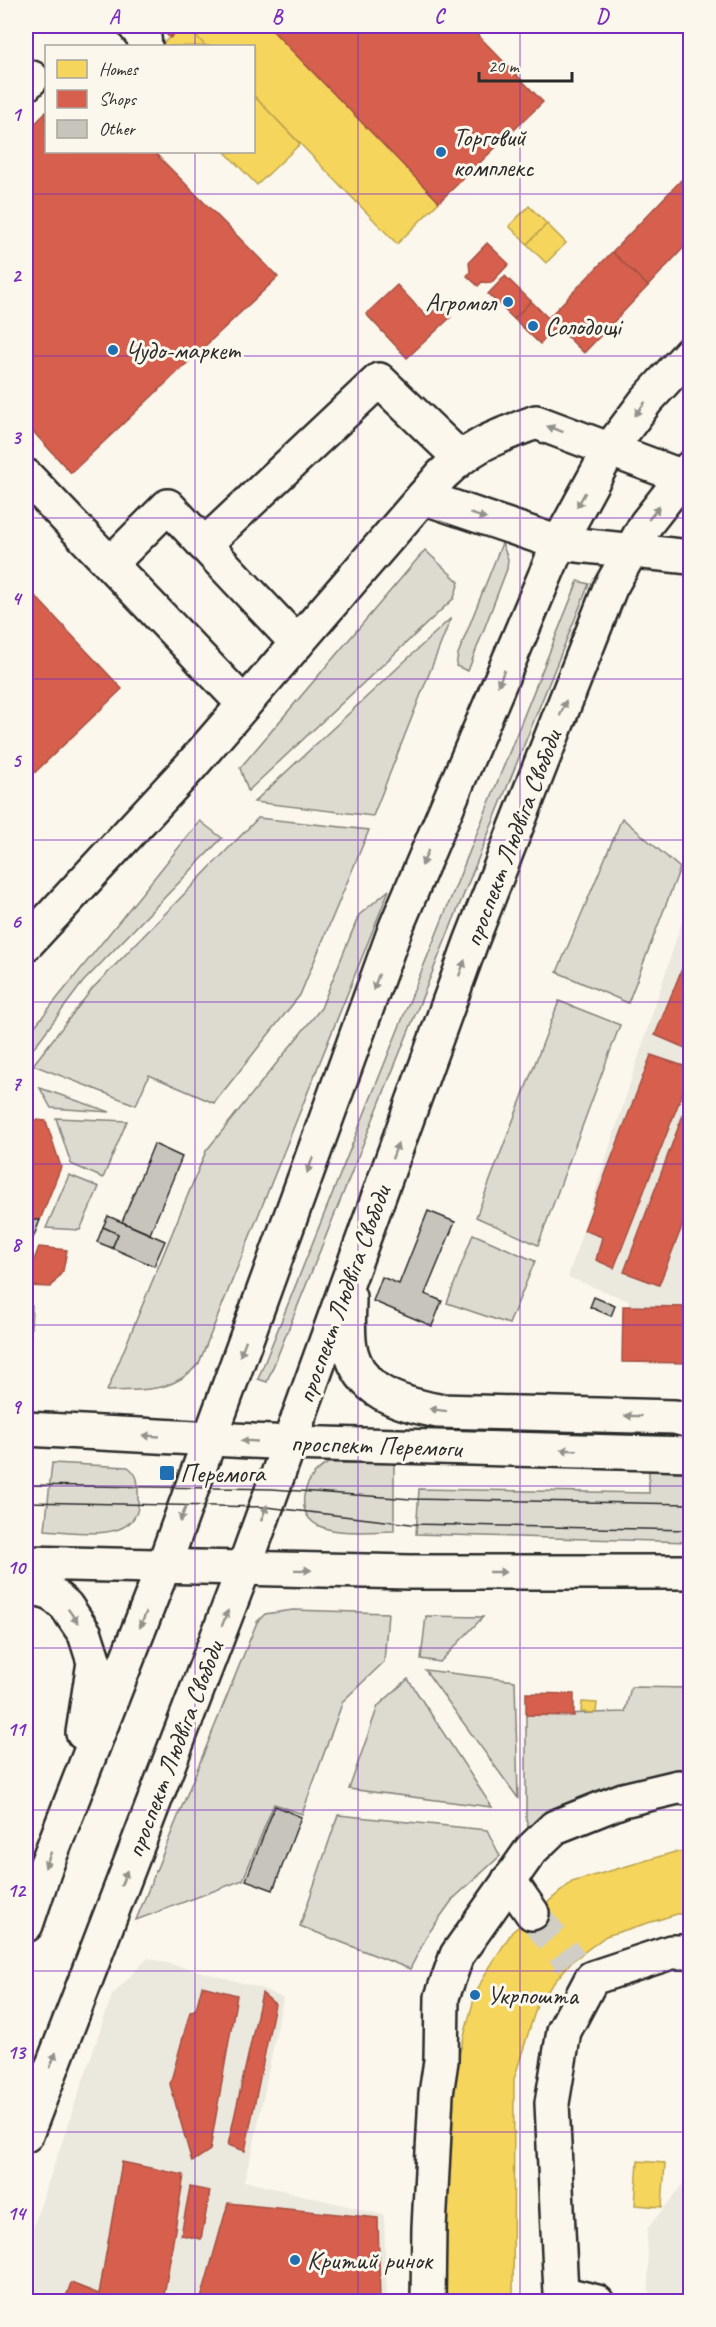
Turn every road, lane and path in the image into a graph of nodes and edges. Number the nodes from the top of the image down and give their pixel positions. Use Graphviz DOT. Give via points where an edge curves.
graph roads {
  1 [pos="135,26"];
  2 [pos="145,45"];
  3 [pos="690,353"];
  4 [pos="610,449"];
  5 [pos="460,458"];
  6 [pos="26,476"];
  7 [pos="688,476"];
  8 [pos="423,497"];
  9 [pos="559,543"];
  10 [pos="204,545"];
  11 [pos="629,550"];
  12 [pos="690,557"];
  13 [pos="111,563"];
  14 [pos="297,643"];
  15 [pos="244,704"];
  16 [pos="26,944"];
  17 [pos="348,1280"];
  18 [pos="690,1421"];
  19 [pos="26,1429"];
  20 [pos="210,1439"];
  21 [pos="289,1443"];
  22 [pos="690,1454"];
  23 [pos="26,1563"];
  24 [pos="164,1565"];
  25 [pos="244,1568"];
  26 [pos="690,1572"];
  27 [pos="26,1586"];
  28 [pos="690,1788"];
  29 [pos="66,1813"];
  30 [pos="509,1880"];
  31 [pos="532,1914"];
  32 [pos="26,1925"];
  33 [pos="690,1952"];
  34 [pos="26,2135"];
  35 [pos="428,2301"];
  36 [pos="597,2301"];
  1 -- 2 [label="main road"];
  3 -- 4 [label="main road, one-way" via="646,401"];
  4 -- 5 [label="main road, one-way" via="536,422 487,440"];
  4 -- 7 [label="main road"];
  4 -- 9 [label="main road, one-way"];
  5 -- 8 [label="main road"];
  5 -- 10 [label="main road" via="379,380"];
  6 -- 13 [label="main road"];
  11 -- 7 [label="main road, проспект Людвіга Свободи, one-way" via="645,524"];
  8 -- 9 [label="main road, one-way"];
  8 -- 14 [label="main road"];
  9 -- 11 [label="main road"];
  9 -- 20 [label="main road, one-way" via="396,927"];
  10 -- 13 [label="main road" via="168,506"];
  10 -- 14 [label="main road"];
  11 -- 12 [label="main road"];
  17 -- 11 [label="main road, проспект Людвіга Свободи, one-way" via="476,931 610,588"];
  13 -- 15 [label="main road"];
  14 -- 15 [label="main road"];
  15 -- 16 [label="main road"];
  18 -- 17 [label="main road, one-way" via="675,1417 438,1411 406,1405 369,1384 356,1367 350,1346"];
  17 -- 21 [label="main road, проспект Людвіга Свободи"];
  20 -- 19 [label="main road, проспект Перемоги, one-way"];
  21 -- 20 [label="main road, проспект Перемоги, one-way"];
  20 -- 24 [label="main road, one-way"];
  22 -- 21 [label="main road, проспект Перемоги, one-way"];
  25 -- 21 [label="main road, проспект Людвіга Свободи, one-way"];
  23 -- 24 [label="main road"];
  24 -- 25 [label="main road"];
  24 -- 29 [label="main road, one-way"];
  25 -- 26 [label="main road, one-way"];
  34 -- 25 [label="main road, проспект Людвіга Свободи, one-way"];
  27 -- 29 [label="main road, one-way" via="50,1592 66,1606 85,1634 94,1662"];
  28 -- 30 [label="main road" via="678,1787 623,1800 555,1827 531,1850"];
  29 -- 32 [label="main road, one-way"];
  30 -- 31 [label="main road"];
  30 -- 35 [label="main road" via="457,1954 442,1997"];
  33 -- 36 [label="main road" via="671,1952 582,1970 564,2031 552,2103 561,2293"];
}
